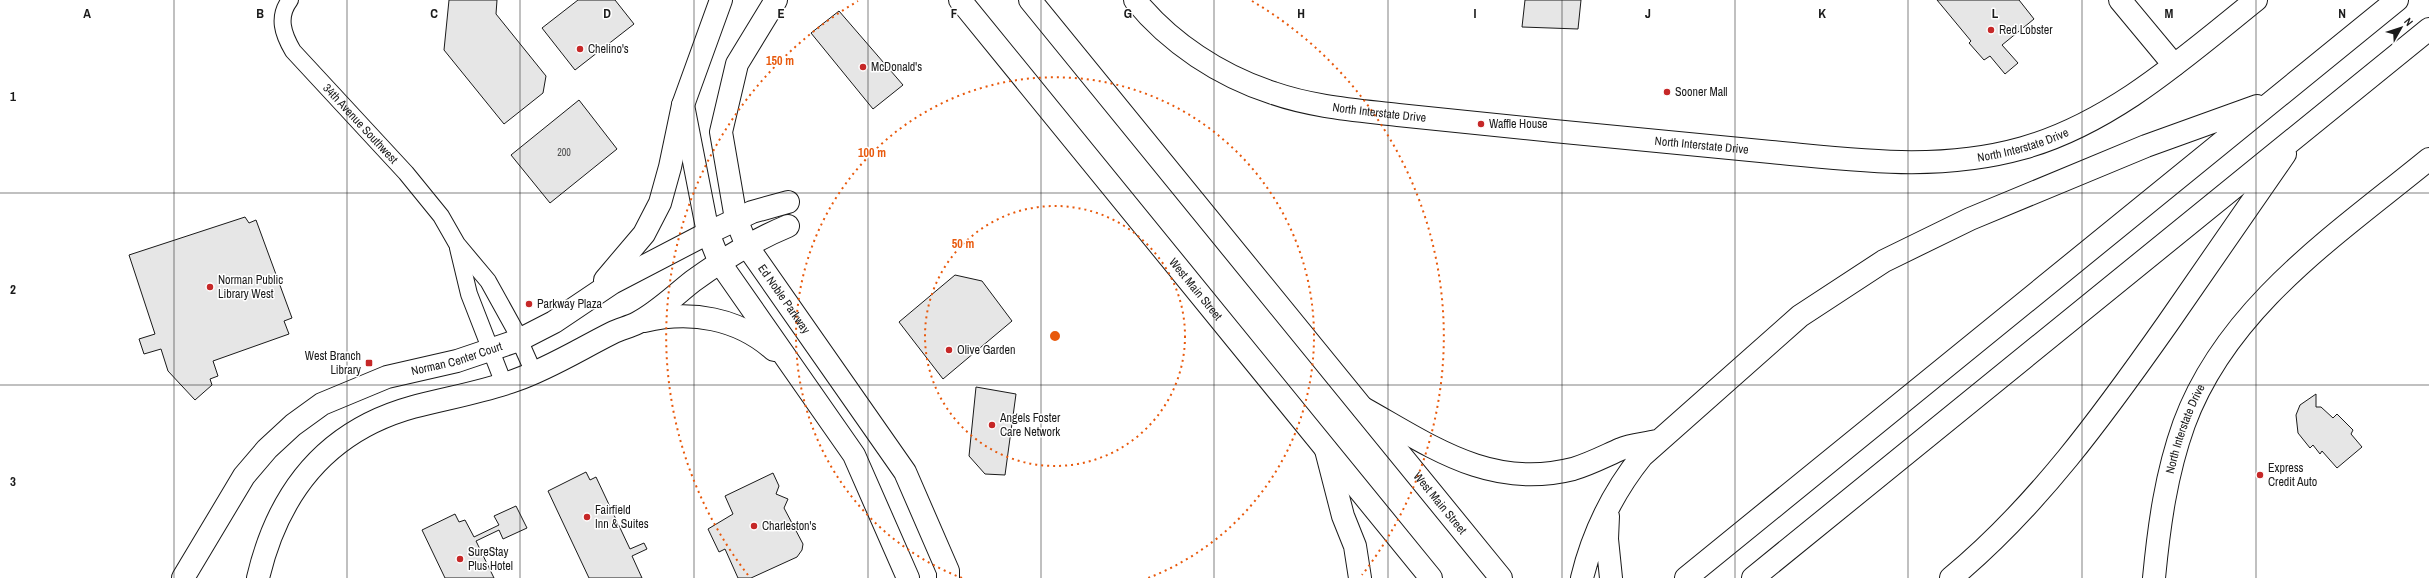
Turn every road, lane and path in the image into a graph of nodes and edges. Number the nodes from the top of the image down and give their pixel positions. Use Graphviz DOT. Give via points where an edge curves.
graph roads {
  1 [pos="290,0"];
  2 [pos="721,0"];
  3 [pos="776,0"];
  4 [pos="960,0"];
  5 [pos="1030,0"];
  6 [pos="1134,0"];
  7 [pos="2120,0"];
  8 [pos="2256,0"];
  9 [pos="2397,0"];
  10 [pos="2429,28"];
  11 [pos="2174,65"];
  12 [pos="2273,100"];
  13 [pos="682,105"];
  14 [pos="2300,134"];
  15 [pos="2429,159"];
  16 [pos="788,202"];
  17 [pos="736,219"];
  18 [pos="788,226"];
  19 [pos="708,233"];
  20 [pos="457,244"];
  21 [pos="747,246"];
  22 [pos="720,263"];
  23 [pos="583,303"];
  24 [pos="637,323"];
  25 [pos="519,340"];
  26 [pos="491,350"];
  27 [pos="793,367"];
  28 [pos="534,373"];
  29 [pos="504,384"];
  30 [pos="1363,408"];
  31 [pos="1656,441"];
  32 [pos="1326,450"];
  33 [pos="1609,503"];
  34 [pos="183,578"];
  35 [pos="258,578"];
  36 [pos="908,578"];
  37 [pos="948,578"];
  38 [pos="1360,578"];
  39 [pos="1431,578"];
  40 [pos="1501,578"];
  41 [pos="1582,578"];
  42 [pos="1611,578"];
  43 [pos="1686,578"];
  44 [pos="1753,578"];
  45 [pos="1951,578"];
  46 [pos="2154,578"];
  1 -- 20 [label="street, 34th Avenue Southwest" via="282,15 283,26 293,51 406,174 441,216"];
  2 -- 13 [label="main road"];
  3 -- 17 [label="main road, Ed Noble Parkway" via="737,64 721,132"];
  4 -- 32 [label="main road, West Main Street"];
  5 -- 30 [label="main road, West Main Street"];
  6 -- 11 [label="main road, North Interstate Drive" via="1164,32 1215,68 1270,93 1299,101 1469,122 1907,164 1981,158 2024,148 2054,137 2119,104"];
  7 -- 11 [label="main road"];
  8 -- 11 [label="main road, North Interstate Drive"];
  9 -- 12 [label="main road"];
  10 -- 14 [label="main road"];
  12 -- 31 [label="main road" via="2146,146 1970,219 1884,261 1800,316"];
  12 -- 43 [label="main road"];
  13 -- 19 [label="main road"];
  13 -- 23 [label="main road" via="670,167 653,219 617,268"];
  14 -- 44 [label="main road"];
  14 -- 45 [label="main road" via="2141,362 2091,429 2025,509"];
  15 -- 46 [label="main road, North Interstate Drive" via="2273,290 2227,343 2193,404 2181,435 2163,503"];
  16 -- 17 [label="main road, Norman Center Court"];
  17 -- 19 [label="main road, Norman Center Court"];
  17 -- 21 [label="main road, Ed Noble Parkway"];
  18 -- 21 [label="main road" via="762,236"];
  19 -- 22 [label="main road"];
  19 -- 23 [label="main road, Norman Center Court" via="612,283"];
  20 -- 25 [label="street, 34th Avenue Southwest" via="488,281"];
  20 -- 26 [label="street, 34th Avenue Southwest" via="469,294"];
  21 -- 22 [label="main road"];
  21 -- 37 [label="main road, Ed Noble Parkway" via="905,472 948,571"];
  22 -- 24 [label="main road"];
  22 -- 27 [label="main road"];
  23 -- 25 [label="main road, Norman Center Court"];
  24 -- 27 [label="main road" via="663,317 697,315 722,321 761,338"];
  24 -- 28 [label="main road" via="612,332 582,351"];
  25 -- 26 [label="main road, Norman Center Court"];
  25 -- 28 [label="street, 34th Avenue Southwest"];
  26 -- 29 [label="street, 34th Avenue Southwest"];
  26 -- 34 [label="main road, Norman Center Court" via="457,361 387,376 322,404 293,425 244,476"];
  27 -- 36 [label="main road" via="854,455"];
  28 -- 29 [label="main road"];
  29 -- 35 [label="main road" via="380,418 350,435 320,458 278,515"];
  30 -- 31 [label="main road" via="1453,458 1477,468 1511,473 1535,474 1573,469 1622,448"];
  30 -- 40 [label="main road, West Main Street"];
  31 -- 33 [label="main road" via="1626,475"];
  32 -- 38 [label="main road" via="1343,516 1355,546"];
  32 -- 39 [label="main road, West Main Street"];
  33 -- 41 [label="main road" via="1594,536"];
  33 -- 42 [label="main road" via="1607,539"];
}
